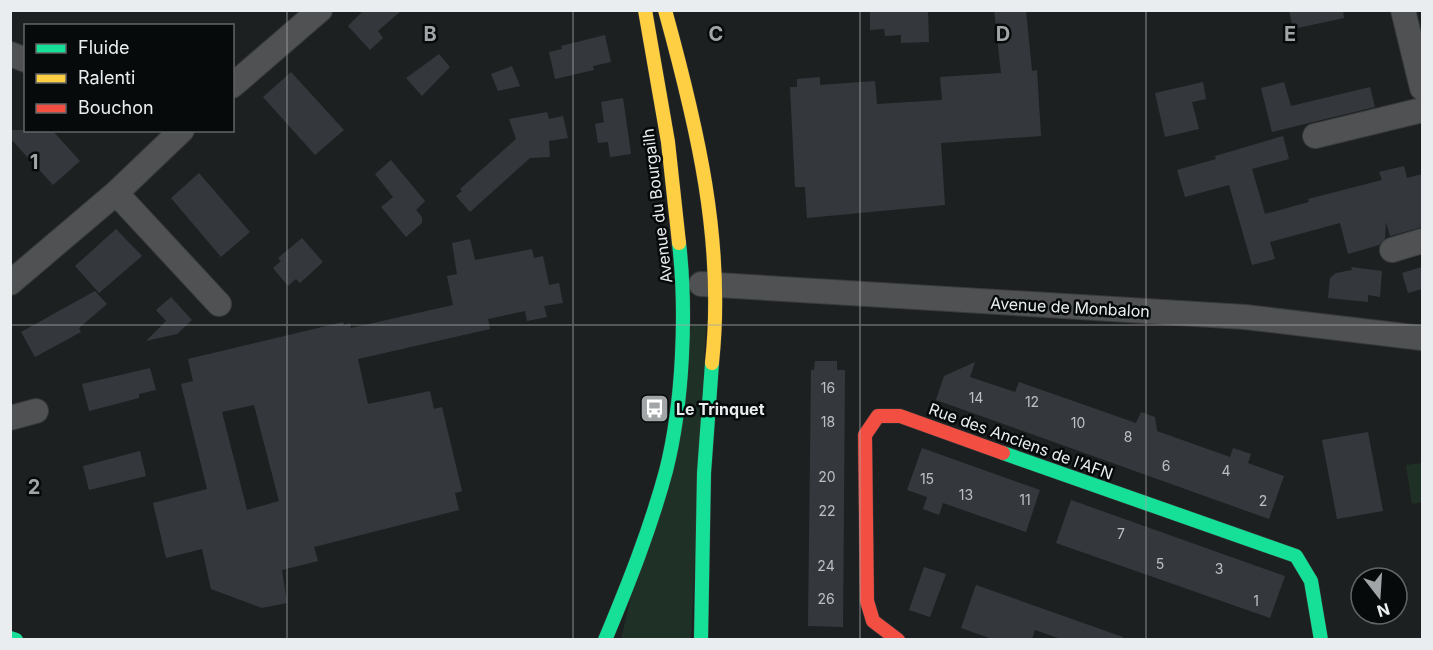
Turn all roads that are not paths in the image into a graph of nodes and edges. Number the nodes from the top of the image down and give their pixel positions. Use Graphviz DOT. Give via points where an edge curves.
graph roads {
  1 [pos="320,10"];
  2 [pos="645,10"];
  3 [pos="665,10"];
  4 [pos="1403,10"];
  5 [pos="234,85"];
  6 [pos="1422,88"];
  7 [pos="1422,110"];
  8 [pos="175,133"];
  9 [pos="1315,136"];
  10 [pos="116,193"];
  11 [pos="1422,241"];
  12 [pos="1392,250"];
  13 [pos="10,283"];
  14 [pos="684,284"];
  15 [pos="717,284"];
  16 [pos="219,304"];
  17 [pos="1422,338"];
  18 [pos="36,411"];
  19 [pos="10,418"];
  20 [pos="10,638"];
  21 [pos="16,639"];
  22 [pos="604,639"];
  23 [pos="701,639"];
  24 [pos="898,639"];
  25 [pos="1321,639"];
  1 -- 5 [label="street"];
  2 -- 14 [label="main road, Avenue du Bourgailh" via="668,142"];
  3 -- 15 [label="main road" via="699,147"];
  4 -- 6 [label="street"];
  7 -- 9 [label="street"];
  8 -- 10 [label="street"];
  10 -- 13 [label="street"];
  10 -- 16 [label="street"];
  11 -- 12 [label="street"];
  14 -- 15 [label="street, Avenue de Monbalon"];
  14 -- 22 [label="main road, Avenue du Bourgailh" via="677,407 666,470 641,552"];
  15 -- 17 [label="street, Avenue de Monbalon" via="1245,317"];
  15 -- 23 [label="main road" via="701,545"];
  18 -- 19 [label="street"];
  20 -- 21 [label="main road"];
  24 -- 25 [label="main road, Rue des Anciens de l'AFN" via="873,621 867,601 865,435 878,416 900,416 1296,556 1311,581"];
}
